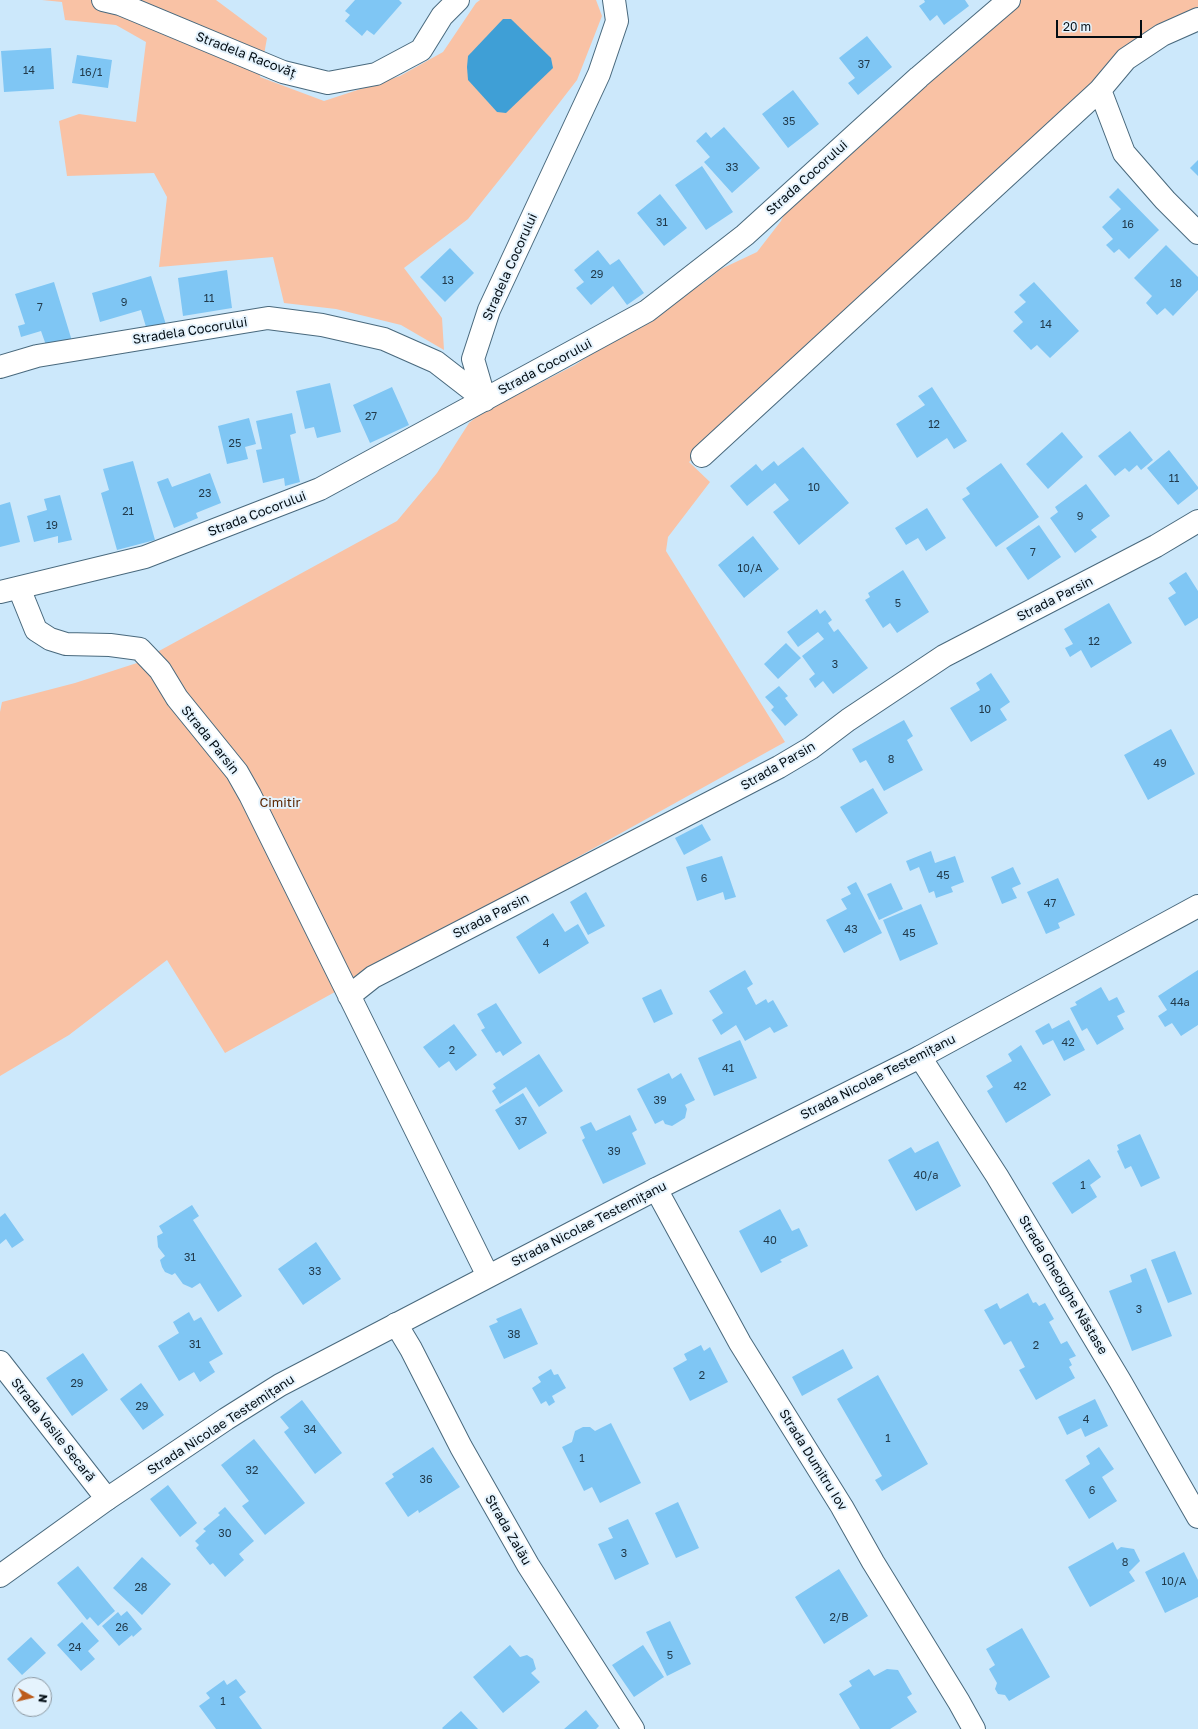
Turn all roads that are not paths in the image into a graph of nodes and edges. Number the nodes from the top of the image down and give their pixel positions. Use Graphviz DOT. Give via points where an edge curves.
graph roads {
  1 [pos="103,0"];
  2 [pos="458,0"];
  3 [pos="614,0"];
  4 [pos="1009,0"];
  5 [pos="1198,19"];
  6 [pos="1100,90"];
  7 [pos="1198,233"];
  8 [pos="0,367"];
  9 [pos="484,400"];
  10 [pos="702,456"];
  11 [pos="1198,521"];
  12 [pos="10,590"];
  13 [pos="1196,911"];
  14 [pos="349,996"];
  15 [pos="920,1057"];
  16 [pos="656,1189"];
  17 [pos="488,1276"];
  18 [pos="396,1324"];
  19 [pos="0,1362"];
  20 [pos="107,1499"];
  21 [pos="1198,1517"];
  22 [pos="0,1576"];
  23 [pos="633,1729"];
  24 [pos="974,1729"];
  1 -- 2 [label="street, Stradela Racovăț" via="120,4 283,72 328,83 376,74 421,50 442,16"];
  3 -- 9 [label="street, Stradela Cocorului" via="617,21 599,74 489,310 473,359"];
  4 -- 9 [label="street, Strada Cocorului" via="919,77 745,235 647,311"];
  5 -- 6 [label="street" via="1162,35 1126,59"];
  6 -- 7 [label="street" via="1124,153"];
  6 -- 10 [label="street"];
  8 -- 9 [label="street, Stradela Cocorului" via="37,356 268,318 322,325 384,339 436,362"];
  9 -- 12 [label="street, Strada Cocorului" via="320,489 145,557"];
  11 -- 14 [label="street, Strada Parsin" via="1156,546 944,656 811,748 778,767 372,977"];
  12 -- 14 [label="street, Strada Parsin" via="36,630 50,639 66,644 140,649 160,670 177,698 237,772"];
  13 -- 15 [label="street, Strada Nicolae Testemițanu"];
  14 -- 17 [label="street, Strada Parsin"];
  15 -- 16 [label="street, Strada Nicolae Testemițanu"];
  15 -- 21 [label="street, Strada Gheorghe Năstase" via="1001,1183"];
  16 -- 17 [label="street, Strada Nicolae Testemițanu"];
  16 -- 24 [label="street, Strada Dumitru Iov" via="740,1342 842,1506"];
  17 -- 18 [label="street, Strada Nicolae Testemițanu"];
  18 -- 20 [label="street, Strada Nicolae Testemițanu" via="280,1385"];
  18 -- 23 [label="street, Strada Zalău" via="461,1447 528,1565"];
  19 -- 20 [label="street, Strada Vasile Secară"];
  20 -- 22 [label="street, Strada Nicolae Testemițanu"];
}
